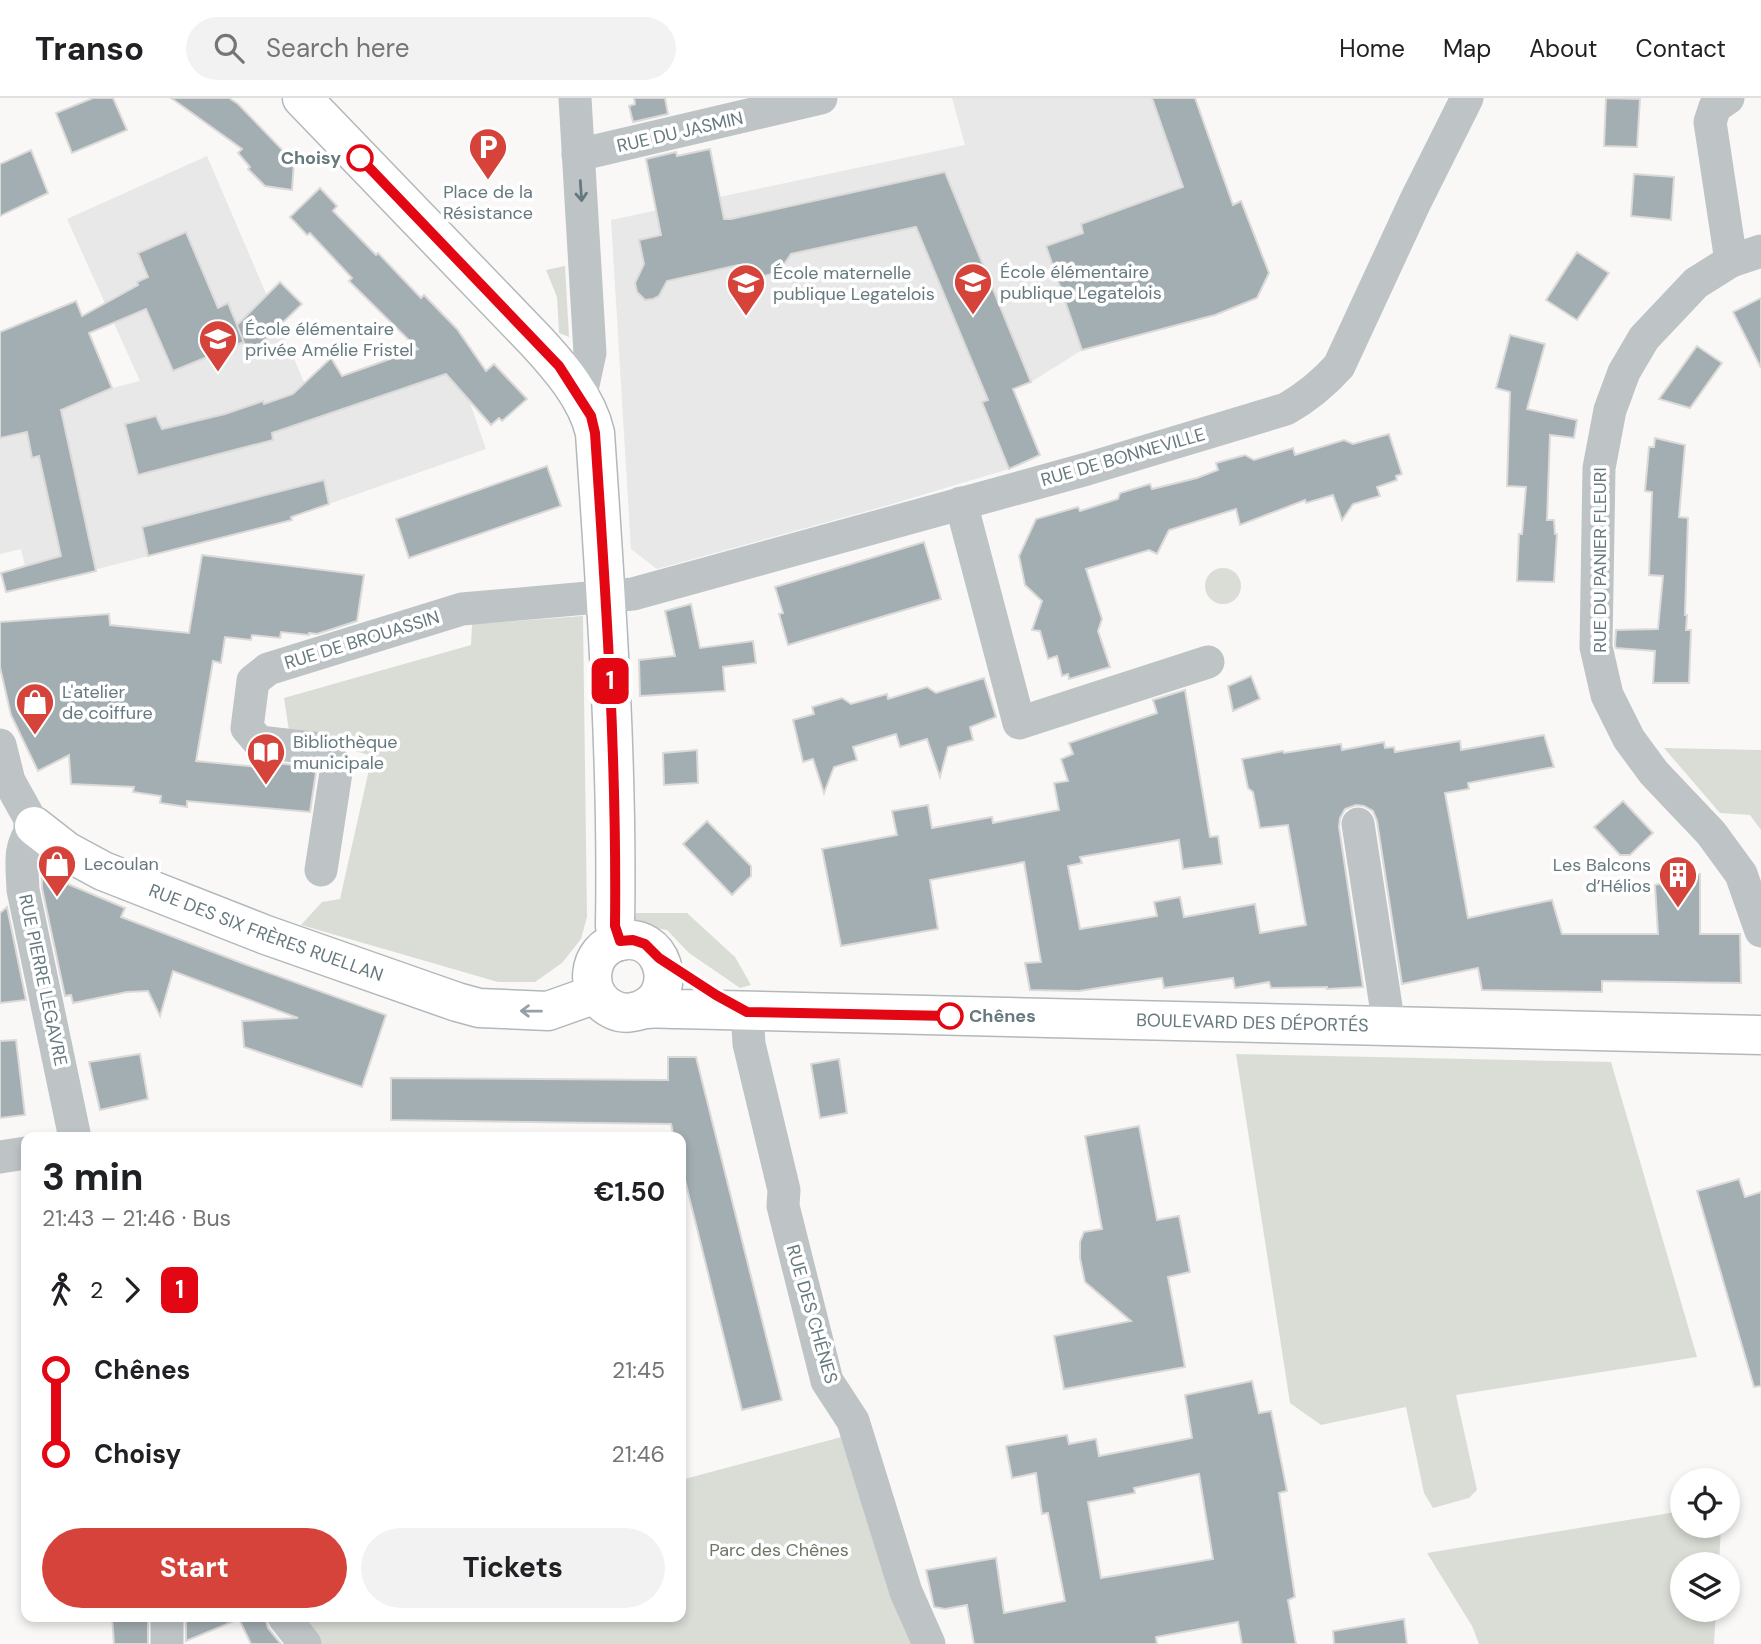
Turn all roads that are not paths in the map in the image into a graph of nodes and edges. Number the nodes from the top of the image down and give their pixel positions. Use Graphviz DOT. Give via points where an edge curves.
graph roads {
  1 [pos="302,98"];
  2 [pos="575,98"];
  3 [pos="821,98"];
  4 [pos="1467,98"];
  5 [pos="1728,98"];
  6 [pos="578,155"];
  7 [pos="1746,256"];
  8 [pos="578,396"];
  9 [pos="961,503"];
  10 [pos="606,597"];
  11 [pos="1208,662"];
  12 [pos="0,745"];
  13 [pos="1358,824"];
  14 [pos="34,826"];
  15 [pos="321,870"];
  16 [pos="1761,931"];
  17 [pos="620,941"];
  18 [pos="659,958"];
  19 [pos="596,994"];
  20 [pos="643,1010"];
  21 [pos="747,1012"];
  22 [pos="1389,1026"];
  23 [pos="1761,1035"];
  24 [pos="74,1132"];
  25 [pos="21,1154"];
  26 [pos="0,1157"];
  27 [pos="167,1622"];
  28 [pos="288,1622"];
  29 [pos="167,1644"];
  30 [pos="305,1644"];
  31 [pos="929,1644"];
  1 -- 8 [label="main road" via="536,341"];
  2 -- 6 [label="street"];
  3 -- 6 [label="street, RUE DU JASMIN"];
  4 -- 9 [label="street, RUE DE BONNEVILLE" via="1339,366 1305,399 1286,409"];
  5 -- 7 [label="street" via="1715,107 1710,122"];
  6 -- 8 [label="street, one-way" via="590,353"];
  7 -- 16 [label="street, RUE DU PANIER FLEURI" via="1696,283 1644,338 1624,372 1610,410 1599,468 1596,647 1607,695 1629,739 1741,874"];
  8 -- 10 [label="main road" via="595,433"];
  9 -- 10 [label="street, RUE DE BONNEVILLE" via="633,594"];
  9 -- 11 [label="street" via="1019,723"];
  10 -- 15 [label="street, RUE DE BROUASSIN" via="462,610 268,669 253,681 247,728 259,742 321,749 337,766"];
  10 -- 17 [label="main road" via="615,926"];
  12 -- 14 [label="street, RUE DES SIX FRÈRES RUELLAN" via="9,782"];
  13 -- 22 [label="street"];
  19 -- 14 [label="main road, RUE DES SIX FRÈRES RUELLAN, one-way" via="548,1011 479,1008 457,1002 103,871"];
  14 -- 24 [label="street, RUE PIERRE LEGAVRE" via="21,851 23,890"];
  17 -- 18 [label="main road" via="645,944"];
  17 -- 19 [label="main road" via="595,961"];
  18 -- 20 [label="main road" via="664,986"];
  18 -- 21 [label="main road, BOULEVARD DES DÉPORTÉS"];
  19 -- 20 [label="main road" via="614,1010"];
  20 -- 21 [label="main road, BOULEVARD DES DÉPORTÉS"];
  21 -- 22 [label="main road, BOULEVARD DES DÉPORTÉS"];
  21 -- 31 [label="street, RUE DES CHÊNES" via="749,1044 784,1190 783,1206 827,1381 853,1421 906,1592"];
  22 -- 23 [label="main road, BOULEVARD DES DÉPORTÉS"];
  25 -- 26 [label="street"];
  27 -- 29 [label="street"];
  28 -- 30 [label="street"];
}
